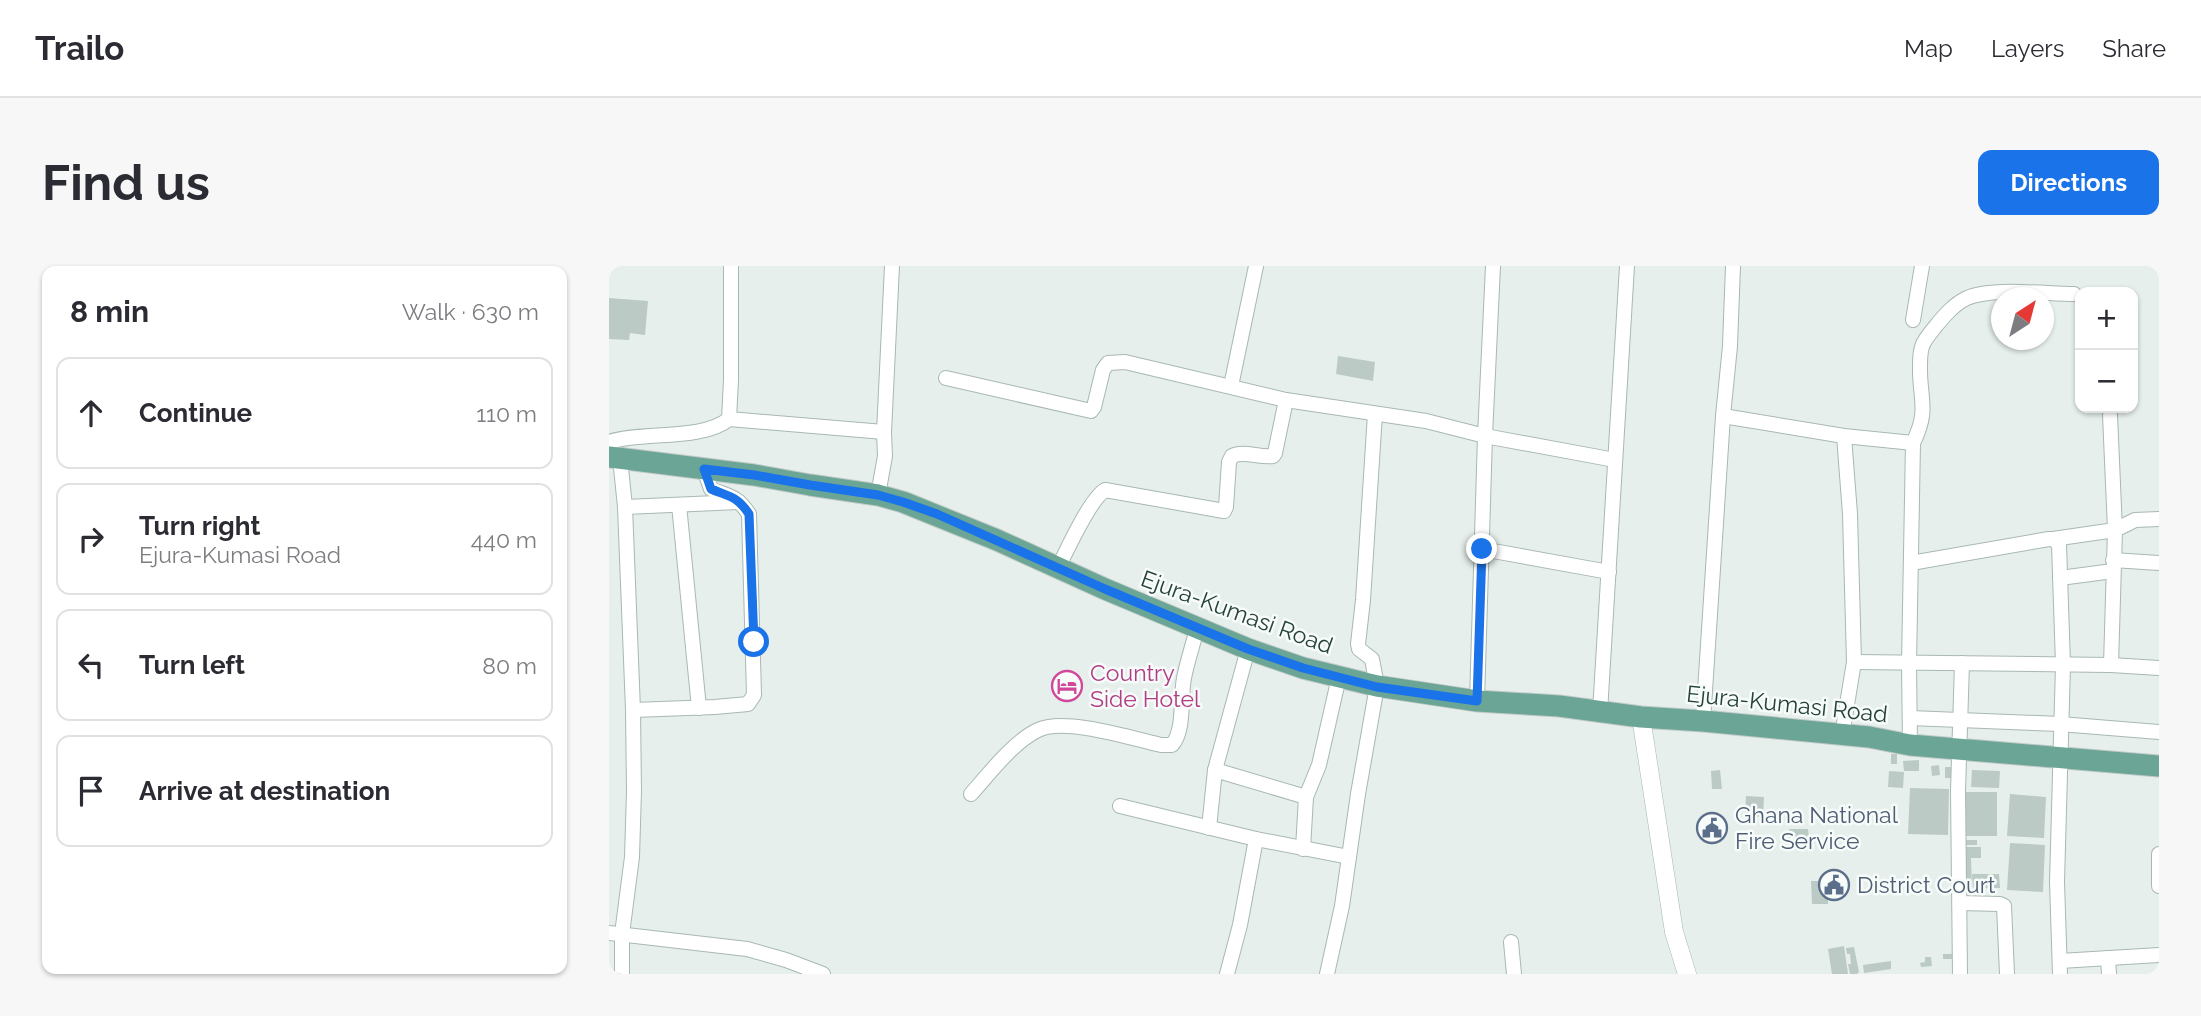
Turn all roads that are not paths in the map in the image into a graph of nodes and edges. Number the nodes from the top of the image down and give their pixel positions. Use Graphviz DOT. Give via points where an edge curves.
graph roads {
  1 [pos="731,266"];
  2 [pos="892,266"];
  3 [pos="1256,266"];
  4 [pos="1493,266"];
  5 [pos="1627,266"];
  6 [pos="1733,266"];
  7 [pos="1922,266"];
  8 [pos="2074,294"];
  9 [pos="1913,320"];
  10 [pos="947,378"];
  11 [pos="1231,386"];
  12 [pos="1286,400"];
  13 [pos="1375,414"];
  14 [pos="2110,415"];
  15 [pos="1723,416"];
  16 [pos="729,419"];
  17 [pos="884,432"];
  18 [pos="1485,436"];
  19 [pos="1844,436"];
  20 [pos="1913,443"];
  21 [pos="613,452"];
  22 [pos="1615,460"];
  23 [pos="704,469"];
  24 [pos="878,495"];
  25 [pos="741,502"];
  26 [pos="679,505"];
  27 [pos="625,507"];
  28 [pos="2159,519"];
  29 [pos="2115,530"];
  30 [pos="2053,539"];
  31 [pos="1482,549"];
  32 [pos="1911,563"];
  33 [pos="2159,563"];
  34 [pos="2113,566"];
  35 [pos="1058,568"];
  36 [pos="1609,572"];
  37 [pos="2060,578"];
  38 [pos="1197,628"];
  39 [pos="1248,649"];
  40 [pos="1854,662"];
  41 [pos="1962,663"];
  42 [pos="1909,664"];
  43 [pos="2063,665"];
  44 [pos="2111,665"];
  45 [pos="2159,668"];
  46 [pos="1339,677"];
  47 [pos="1377,687"];
  48 [pos="1477,701"];
  49 [pos="699,708"];
  50 [pos="633,710"];
  51 [pos="1600,712"];
  52 [pos="1641,717"];
  53 [pos="1910,718"];
  54 [pos="1961,720"];
  55 [pos="1703,721"];
  56 [pos="2060,724"];
  57 [pos="2159,732"];
  58 [pos="1842,735"];
  59 [pos="1910,744"];
  60 [pos="1961,749"];
  61 [pos="2059,758"];
  62 [pos="2159,766"];
  63 [pos="1215,770"];
  64 [pos="971,794"];
  65 [pos="1306,797"];
  66 [pos="1120,806"];
  67 [pos="1209,828"];
  68 [pos="1256,839"];
  69 [pos="1303,849"];
  70 [pos="2159,854"];
  71 [pos="1349,857"];
  72 [pos="2159,886"];
  73 [pos="1961,903"];
  74 [pos="615,934"];
  75 [pos="1511,942"];
  76 [pos="2159,955"];
  77 [pos="2108,958"];
  78 [pos="2060,967"];
  79 [pos="622,974"];
  80 [pos="823,974"];
  81 [pos="1227,974"];
  82 [pos="1328,974"];
  83 [pos="1514,974"];
  84 [pos="1688,974"];
  85 [pos="1960,974"];
  86 [pos="2007,974"];
  87 [pos="2109,974"];
  1 -- 16 [label="street"];
  2 -- 17 [label="street"];
  3 -- 11 [label="street"];
  4 -- 18 [label="street"];
  5 -- 22 [label="street"];
  6 -- 15 [label="street"];
  7 -- 9 [label="street"];
  8 -- 20 [label="street" via="1992,293 1967,298 1947,312 1922,343 1924,410"];
  10 -- 11 [label="street" via="1091,411 1108,363 1125,362"];
  11 -- 12 [label="street"];
  12 -- 13 [label="street"];
  12 -- 35 [label="street" via="1273,456 1232,456 1224,511 1105,489"];
  13 -- 18 [label="street"];
  13 -- 47 [label="street" via="1358,644 1372,659"];
  14 -- 29 [label="street"];
  15 -- 19 [label="street"];
  15 -- 55 [label="street"];
  16 -- 17 [label="street"];
  16 -- 21 [label="street" via="721,425"];
  17 -- 24 [label="street"];
  18 -- 22 [label="street"];
  18 -- 31 [label="street"];
  19 -- 20 [label="street"];
  19 -- 40 [label="street"];
  20 -- 32 [label="street"];
  21 -- 23 [label="main road, Ejura-Kumasi Road"];
  21 -- 27 [label="street"];
  22 -- 36 [label="street"];
  23 -- 24 [label="main road, Ejura-Kumasi Road"];
  23 -- 25 [label="street" via="711,489"];
  24 -- 35 [label="main road, Ejura-Kumasi Road" via="937,514"];
  25 -- 26 [label="street"];
  25 -- 49 [label="street" via="749,514 754,695 748,704"];
  26 -- 27 [label="street"];
  26 -- 49 [label="street"];
  27 -- 50 [label="street"];
  28 -- 29 [label="street" via="2135,520"];
  29 -- 30 [label="street"];
  29 -- 34 [label="street"];
  30 -- 32 [label="street"];
  30 -- 37 [label="street" via="2059,544"];
  31 -- 36 [label="street"];
  31 -- 48 [label="street"];
  32 -- 42 [label="street"];
  33 -- 34 [label="street"];
  34 -- 37 [label="street"];
  34 -- 44 [label="street"];
  35 -- 38 [label="main road, Ejura-Kumasi Road"];
  36 -- 51 [label="street"];
  37 -- 43 [label="street"];
  38 -- 39 [label="main road, Ejura-Kumasi Road"];
  38 -- 64 [label="street" via="1184,679 1180,728 1172,745 1068,725 1039,729"];
  39 -- 46 [label="main road, Ejura-Kumasi Road"];
  39 -- 63 [label="street"];
  40 -- 42 [label="street"];
  40 -- 58 [label="street"];
  41 -- 42 [label="street"];
  41 -- 43 [label="street"];
  41 -- 54 [label="street"];
  42 -- 53 [label="street"];
  43 -- 44 [label="street"];
  43 -- 56 [label="street"];
  44 -- 45 [label="street"];
  46 -- 47 [label="main road, Ejura-Kumasi Road"];
  46 -- 65 [label="street" via="1319,765"];
  47 -- 48 [label="main road, Ejura-Kumasi Road"];
  47 -- 71 [label="street"];
  48 -- 51 [label="main road, Ejura-Kumasi Road"];
  49 -- 50 [label="street"];
  50 -- 74 [label="street" via="632,857"];
  51 -- 52 [label="main road, Ejura-Kumasi Road"];
  52 -- 55 [label="main road, Ejura-Kumasi Road"];
  52 -- 84 [label="street" via="1674,932"];
  53 -- 54 [label="street"];
  53 -- 59 [label="street"];
  54 -- 56 [label="street"];
  54 -- 60 [label="street"];
  55 -- 58 [label="main road, Ejura-Kumasi Road"];
  56 -- 57 [label="street"];
  56 -- 61 [label="street"];
  58 -- 59 [label="main road, Ejura-Kumasi Road"];
  59 -- 60 [label="main road, Ejura-Kumasi Road"];
  60 -- 61 [label="main road, Ejura-Kumasi Road"];
  60 -- 73 [label="street"];
  61 -- 62 [label="main road, Ejura-Kumasi Road"];
  61 -- 78 [label="street"];
  63 -- 65 [label="street"];
  63 -- 67 [label="street"];
  65 -- 69 [label="street"];
  66 -- 67 [label="street"];
  67 -- 68 [label="street"];
  68 -- 69 [label="street"];
  68 -- 81 [label="street"];
  69 -- 71 [label="street"];
  70 -- 72 [label="street"];
  71 -- 82 [label="street"];
  73 -- 85 [label="street"];
  73 -- 86 [label="street" via="2004,906"];
  74 -- 79 [label="street"];
  74 -- 80 [label="street" via="747,949"];
  75 -- 83 [label="street"];
  76 -- 77 [label="street"];
  77 -- 78 [label="street"];
  77 -- 87 [label="street"];
}
